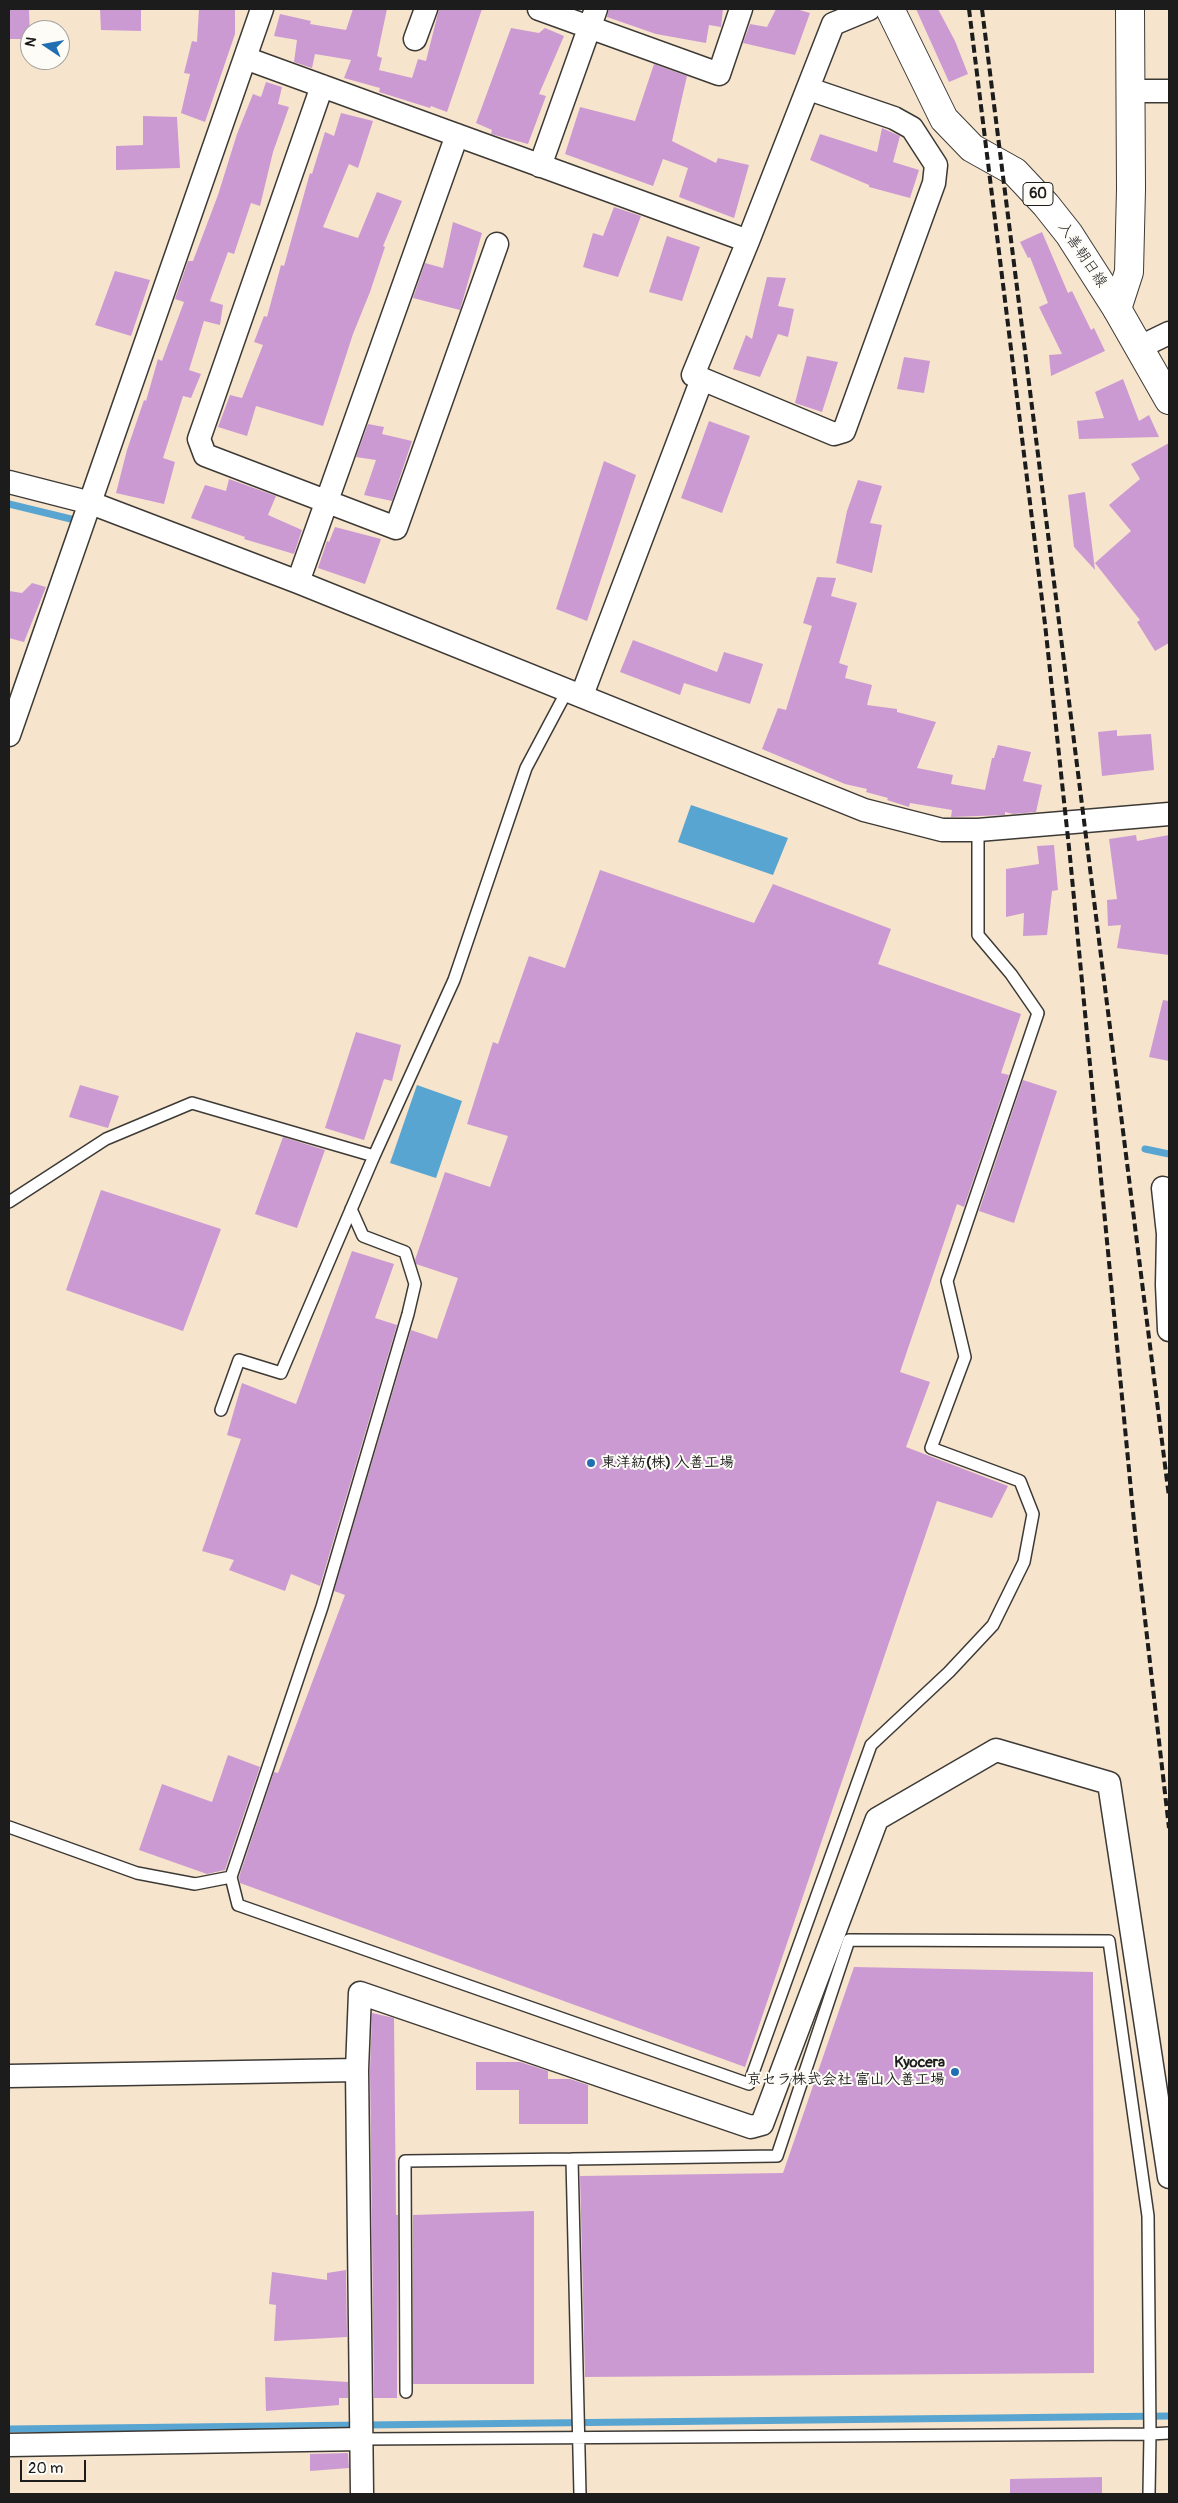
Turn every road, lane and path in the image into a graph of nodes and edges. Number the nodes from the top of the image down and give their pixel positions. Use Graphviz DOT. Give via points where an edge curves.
graph roads {
  1 [pos="262,9"];
  2 [pos="426,9"];
  3 [pos="538,9"];
  4 [pos="741,9"];
  5 [pos="869,9"];
  6 [pos="890,9"];
  7 [pos="1130,9"];
  8 [pos="593,18"];
  9 [pos="414,39"];
  10 [pos="245,58"];
  11 [pos="322,86"];
  12 [pos="809,89"];
  13 [pos="1130,91"];
  14 [pos="1169,91"];
  15 [pos="457,135"];
  16 [pos="540,166"];
  17 [pos="748,241"];
  18 [pos="497,244"];
  19 [pos="1118,309"];
  20 [pos="1169,333"];
  21 [pos="1138,348"];
  22 [pos="702,379"];
  23 [pos="1169,400"];
  24 [pos="9,482"];
  25 [pos="326,502"];
  26 [pos="91,503"];
  27 [pos="298,582"];
  28 [pos="575,692"];
  29 [pos="9,735"];
  30 [pos="1169,814"];
  31 [pos="978,830"];
  32 [pos="374,1156"];
  33 [pos="1163,1188"];
  34 [pos="9,1202"];
  35 [pos="351,1209"];
  36 [pos="1169,1330"];
  37 [pos="221,1410"];
  38 [pos="9,1827"];
  39 [pos="231,1877"];
  40 [pos="357,2070"];
  41 [pos="9,2076"];
  42 [pos="572,2159"];
  43 [pos="1169,2177"];
  44 [pos="406,2392"];
  45 [pos="1169,2433"];
  46 [pos="1150,2434"];
  47 [pos="579,2438"];
  48 [pos="362,2439"];
  49 [pos="9,2445"];
  50 [pos="362,2494"];
  51 [pos="580,2494"];
  52 [pos="1149,2494"];
  1 -- 10 [label="street"];
  2 -- 9 [label="street"];
  3 -- 8 [label="street"];
  4 -- 8 [label="street" via="719,74"];
  5 -- 12 [label="street" via="833,24"];
  6 -- 19 [label="main road, 入善朝日線 / 60" via="944,119 972,148 1029,184 1069,234"];
  7 -- 13 [label="main road"];
  8 -- 16 [label="street"];
  10 -- 11 [label="street"];
  10 -- 26 [label="street"];
  11 -- 15 [label="street"];
  11 -- 25 [label="street" via="199,439 205,455"];
  12 -- 17 [label="street"];
  12 -- 22 [label="street" via="894,118 912,128 936,165 934,183 844,431 834,434"];
  13 -- 14 [label="street"];
  13 -- 19 [label="main road" via="1129,272"];
  15 -- 16 [label="street"];
  15 -- 25 [label="street"];
  16 -- 17 [label="street"];
  17 -- 22 [label="street" via="693,375"];
  18 -- 25 [label="street" via="396,528"];
  19 -- 21 [label="main road, 入善朝日線 / 60"];
  20 -- 21 [label="street"];
  21 -- 23 [label="main road, 入善朝日線 / 60"];
  22 -- 28 [label="street"];
  24 -- 26 [label="street"];
  25 -- 27 [label="street"];
  26 -- 27 [label="street"];
  26 -- 29 [label="street"];
  27 -- 28 [label="street"];
  28 -- 31 [label="street" via="864,810 942,830"];
  28 -- 32 [label="lane" via="526,768 454,980"];
  30 -- 31 [label="street"];
  31 -- 39 [label="lane" via="978,935 1038,1013 947,1282 965,1357 931,1448 1020,1481 1033,1514 1024,1562 993,1625 871,1746 749,2084 238,1905"];
  32 -- 34 [label="lane" via="192,1103 106,1138"];
  32 -- 35 [label="lane"];
  33 -- 36 [label="street" via="1168,1234"];
  35 -- 37 [label="lane" via="280,1373 240,1360"];
  35 -- 39 [label="lane" via="363,1236 405,1252 414,1284 322,1607"];
  38 -- 39 [label="lane" via="137,1873 195,1884"];
  40 -- 41 [label="street"];
  40 -- 43 [label="street" via="360,1993 751,2127 762,2124 877,1819 996,1750 1109,1783"];
  40 -- 48 [label="street"];
  42 -- 44 [label="lane" via="405,2162"];
  42 -- 46 [label="lane" via="777,2156 849,1940 1109,1942 1148,2216"];
  42 -- 47 [label="lane"];
  45 -- 46 [label="lane"];
  46 -- 47 [label="lane"];
  46 -- 52 [label="lane"];
  47 -- 48 [label="lane"];
  47 -- 51 [label="lane"];
  48 -- 49 [label="street"];
  48 -- 50 [label="street"];
}
